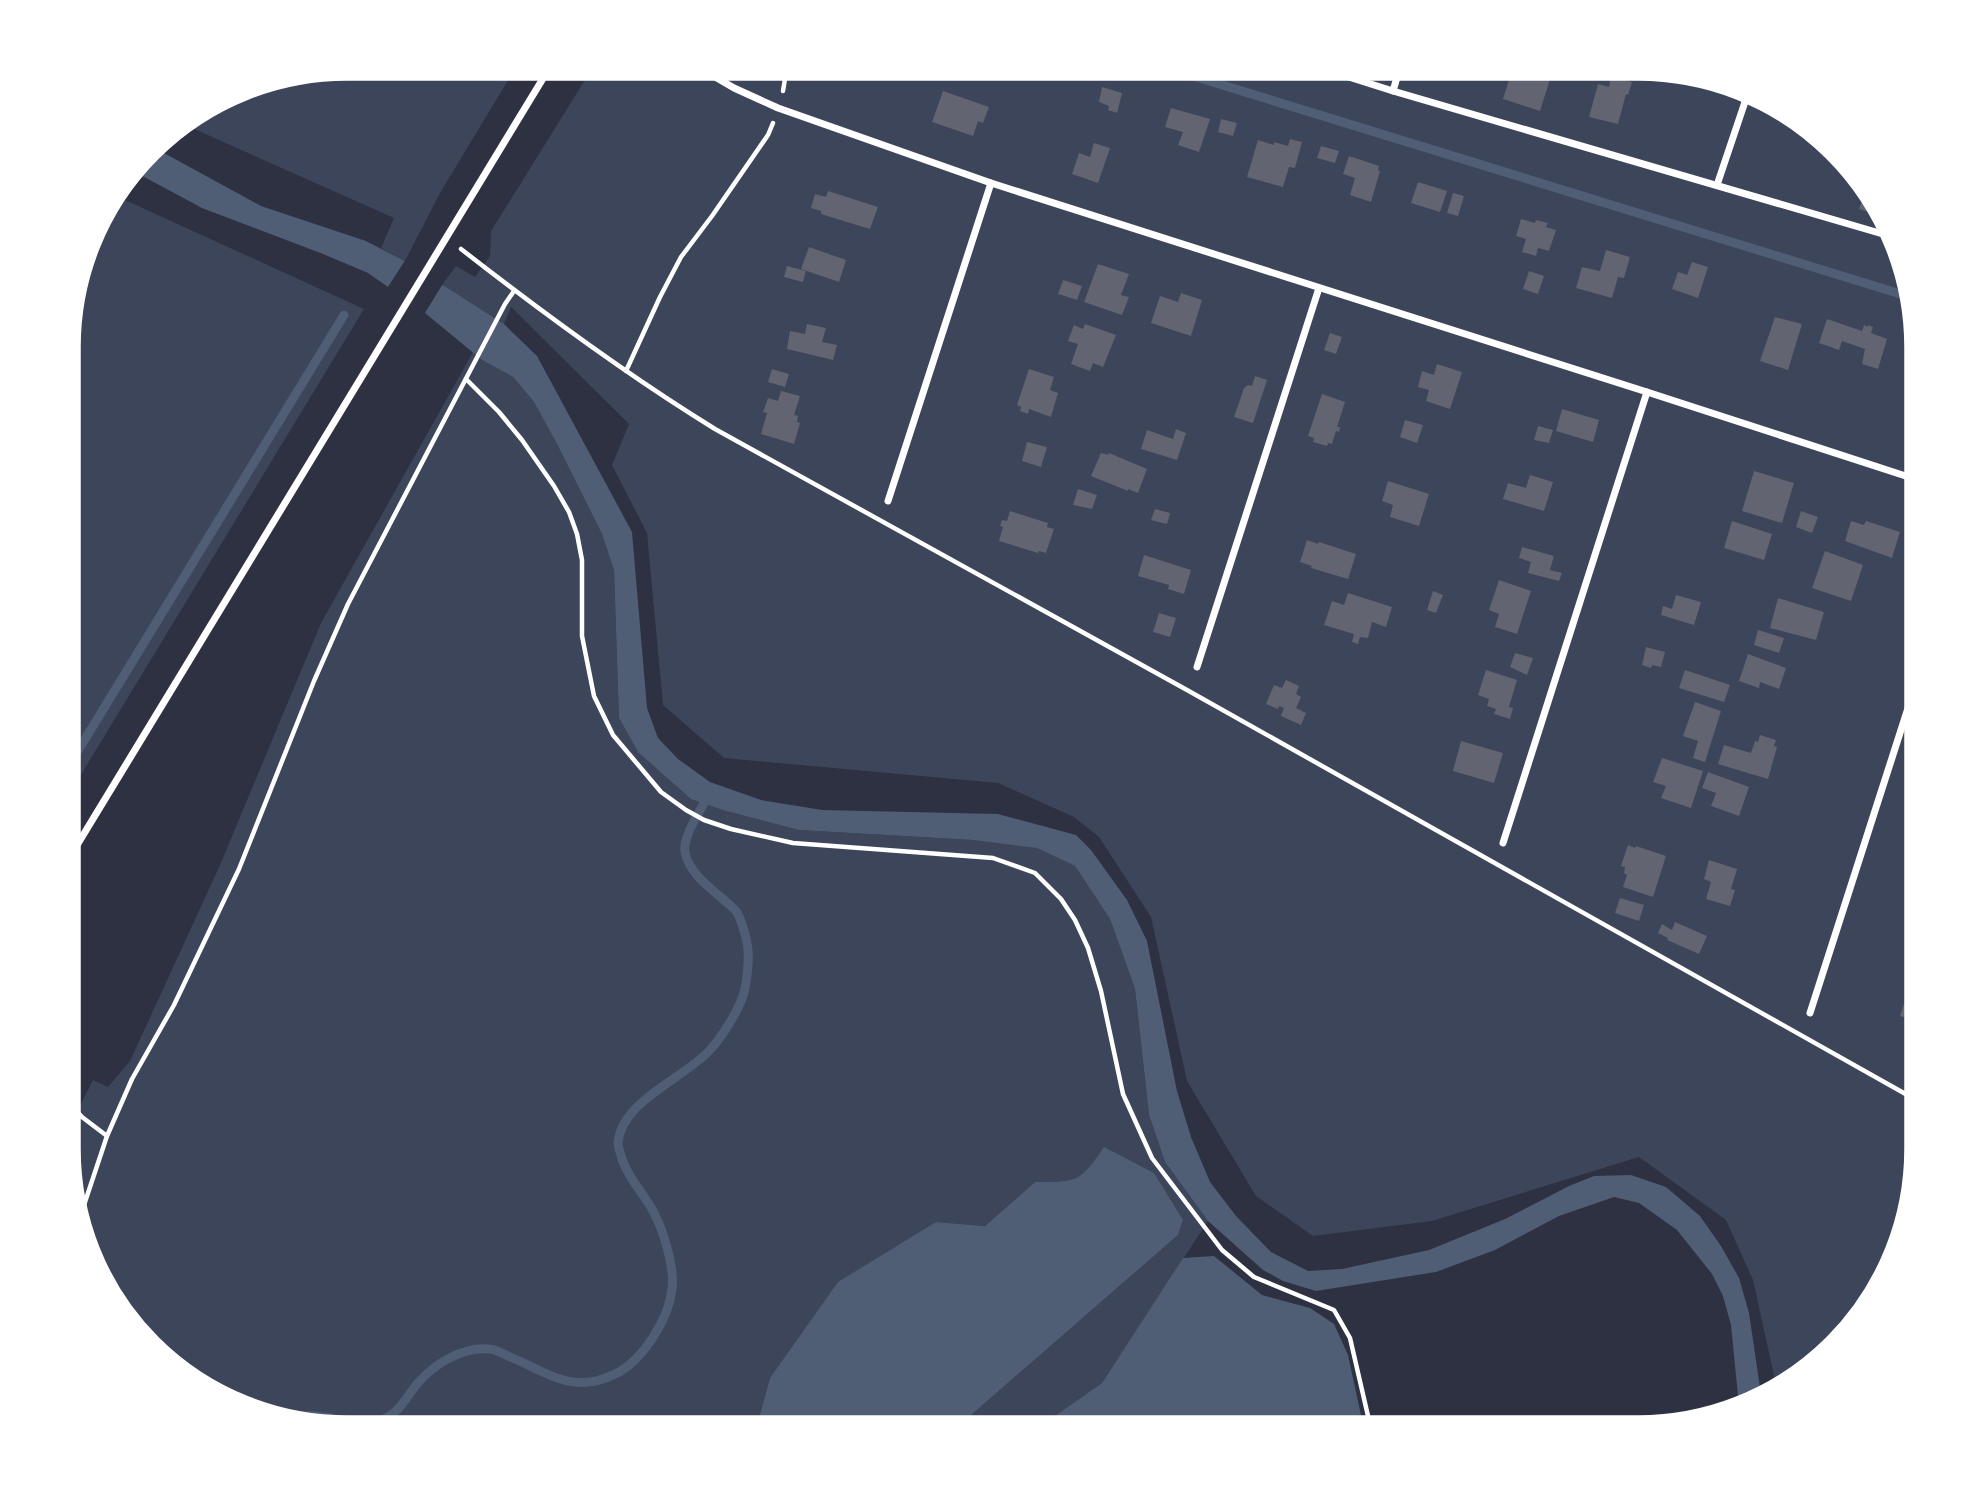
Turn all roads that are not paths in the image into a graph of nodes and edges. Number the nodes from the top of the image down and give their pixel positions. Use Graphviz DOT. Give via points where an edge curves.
graph roads {
  1 [pos="543,79"];
  2 [pos="719,79"];
  3 [pos="1355,79"];
  4 [pos="1396,79"];
  5 [pos="1393,91"];
  6 [pos="1745,101"];
  7 [pos="991,183"];
  8 [pos="1717,185"];
  9 [pos="1881,234"];
  10 [pos="1319,288"];
  11 [pos="1647,391"];
  12 [pos="1906,476"];
  13 [pos="888,501"];
  14 [pos="1196,667"];
  15 [pos="1906,714"];
  16 [pos="79,842"];
  17 [pos="1503,843"];
  18 [pos="1810,1013"];
  1 -- 16 [label="street"];
  2 -- 7 [label="street" via="778,108"];
  3 -- 5 [label="street"];
  4 -- 5 [label="street"];
  5 -- 8 [label="street"];
  6 -- 8 [label="street"];
  7 -- 10 [label="street"];
  7 -- 13 [label="street"];
  8 -- 9 [label="street"];
  10 -- 11 [label="street"];
  10 -- 14 [label="street"];
  11 -- 12 [label="street"];
  11 -- 17 [label="street"];
  15 -- 18 [label="street"];
}
